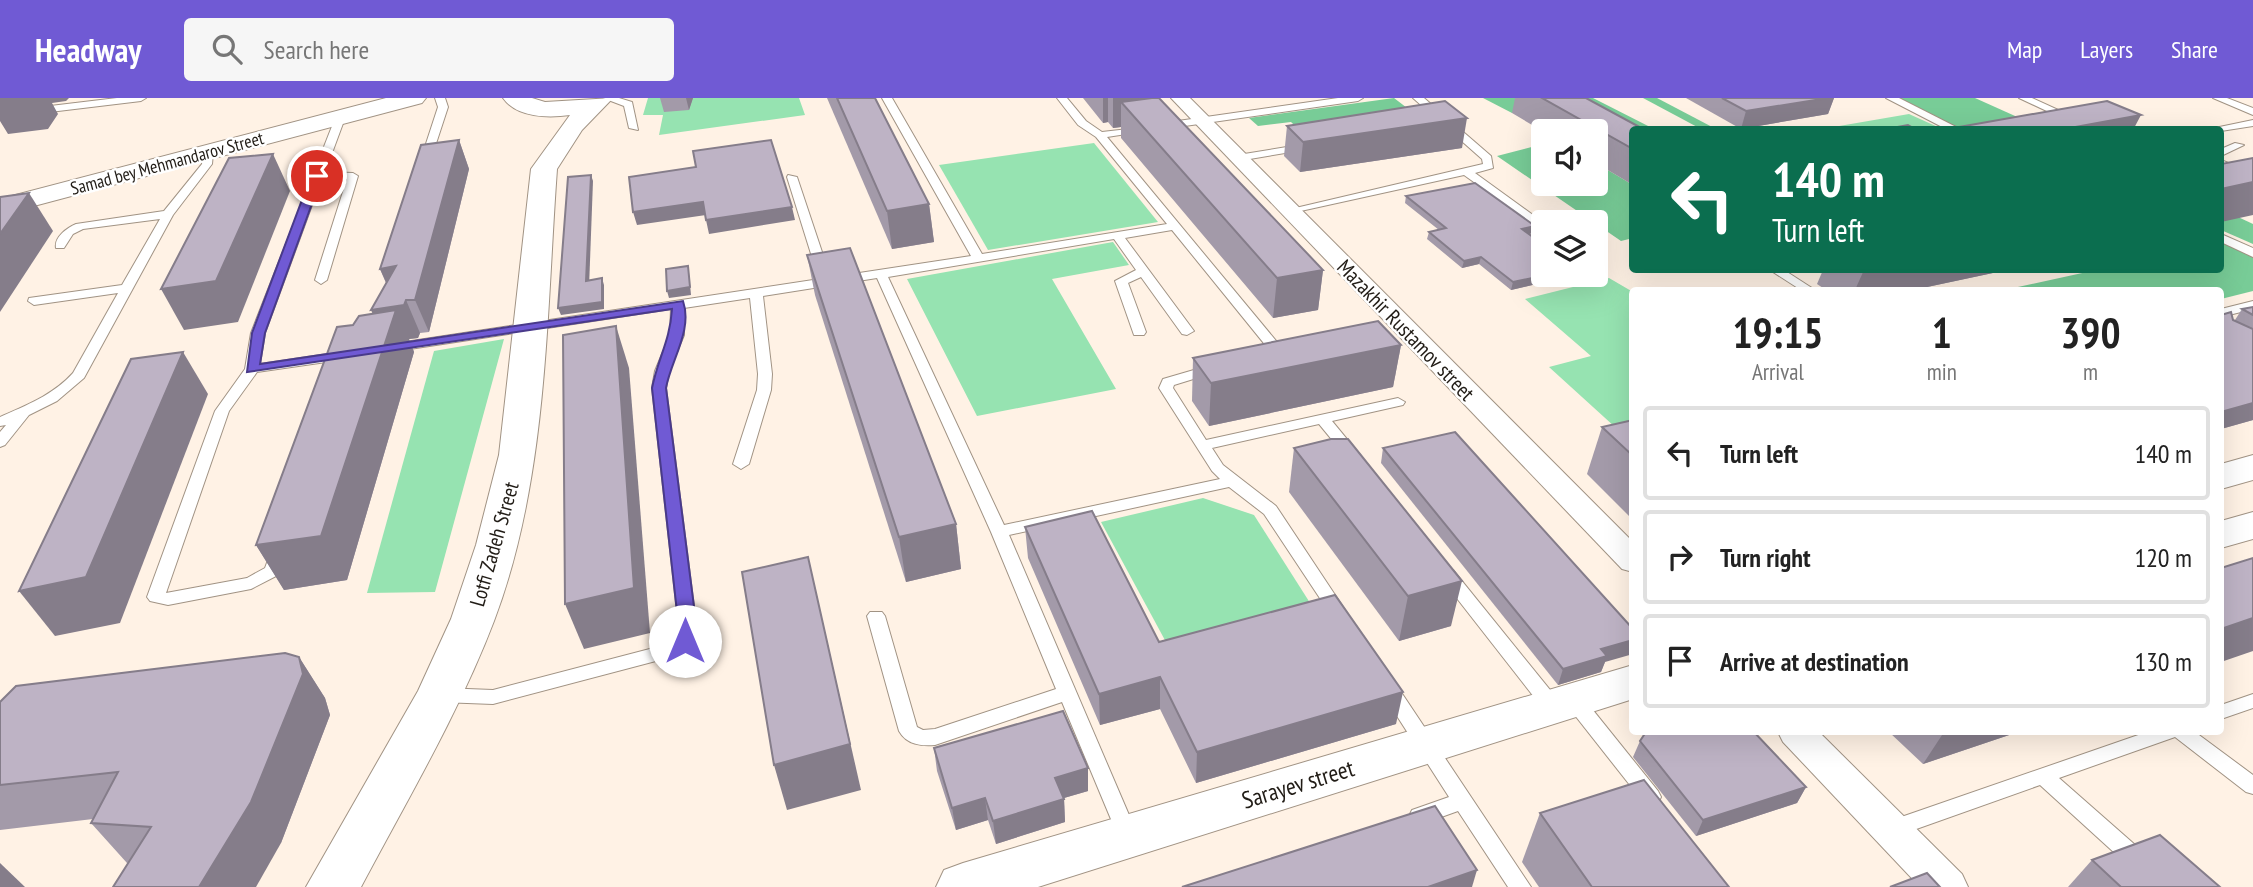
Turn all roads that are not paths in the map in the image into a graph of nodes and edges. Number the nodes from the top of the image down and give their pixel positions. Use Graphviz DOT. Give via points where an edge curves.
graph roads {
  1 [pos="141,98"];
  2 [pos="384,98"];
  3 [pos="414,98"];
  4 [pos="440,98"];
  5 [pos="515,98"];
  6 [pos="600,98"];
  7 [pos="608,98"];
  8 [pos="887,98"];
  9 [pos="1062,98"];
  10 [pos="1180,98"];
  11 [pos="1359,98"];
  12 [pos="1419,98"];
  13 [pos="1891,98"];
  14 [pos="2024,98"];
  15 [pos="2218,98"];
  16 [pos="2253,112"];
  17 [pos="0,115"];
  18 [pos="340,118"];
  19 [pos="1202,121"];
  20 [pos="2253,123"];
  21 [pos="1448,124"];
  22 [pos="1435,126"];
  23 [pos="1950,126"];
  24 [pos="2088,126"];
  25 [pos="634,128"];
  26 [pos="2224,128"];
  27 [pos="1100,135"];
  28 [pos="1317,145"];
  29 [pos="2239,145"];
  30 [pos="536,149"];
  31 [pos="2224,152"];
  32 [pos="208,153"];
  33 [pos="1238,158"];
  34 [pos="2224,164"];
  35 [pos="423,170"];
  36 [pos="1467,172"];
  37 [pos="317,176"];
  38 [pos="792,177"];
  39 [pos="2253,178"];
  40 [pos="2239,182"];
  41 [pos="0,197"];
  42 [pos="0,207"];
  43 [pos="1291,212"];
  44 [pos="168,214"];
  45 [pos="1531,219"];
  46 [pos="1174,226"];
  47 [pos="1118,236"];
  48 [pos="2224,239"];
  49 [pos="60,244"];
  50 [pos="2253,253"];
  51 [pos="979,259"];
  52 [pos="1144,271"];
  53 [pos="1782,273"];
  54 [pos="881,274"];
  55 [pos="321,280"];
  56 [pos="826,282"];
  57 [pos="1804,287"];
  58 [pos="129,288"];
  59 [pos="756,293"];
  60 [pos="34,301"];
  61 [pos="678,304"];
  62 [pos="2253,304"];
  63 [pos="2224,312"];
  64 [pos="530,327"];
  65 [pos="1187,331"];
  66 [pos="1139,332"];
  67 [pos="1280,354"];
  68 [pos="1230,365"];
  69 [pos="252,369"];
  70 [pos="1398,402"];
  71 [pos="26,410"];
  72 [pos="1323,419"];
  73 [pos="0,422"];
  74 [pos="0,442"];
  75 [pos="1203,445"];
  76 [pos="741,464"];
  77 [pos="1365,472"];
  78 [pos="1232,481"];
  79 [pos="2253,525"];
  80 [pos="999,532"];
  81 [pos="285,533"];
  82 [pos="2224,534"];
  83 [pos="1433,557"];
  84 [pos="1629,557"];
  85 [pos="876,616"];
  86 [pos="1352,633"];
  87 [pos="1381,677"];
  88 [pos="1629,683"];
  89 [pos="1067,694"];
  90 [pos="439,695"];
  91 [pos="2253,701"];
  92 [pos="1563,703"];
  93 [pos="2224,711"];
  94 [pos="1799,735"];
  95 [pos="2159,735"];
  96 [pos="2186,735"];
  97 [pos="1425,744"];
  98 [pos="2043,776"];
  99 [pos="2253,786"];
  100 [pos="1463,802"];
  101 [pos="1664,814"];
  102 [pos="1398,823"];
  103 [pos="1891,829"];
  104 [pos="1128,836"];
  105 [pos="1026,878"];
  106 [pos="333,887"];
  107 [pos="963,887"];
  108 [pos="1520,887"];
  109 [pos="1947,887"];
  110 [pos="2167,887"];
  1 -- 17 [label="lane"];
  2 -- 41 [label="main road, Samad bey Mehmandarov Street"];
  3 -- 18 [label="main road, Samad bey Mehmandarov Street"];
  4 -- 35 [label="lane" via="443,107"];
  5 -- 6 [label="main road" via="547,109"];
  5 -- 30 [label="main road"];
  6 -- 30 [label="main road" via="573,125"];
  7 -- 25 [label="lane" via="629,104"];
  8 -- 51 [label="lane"];
  9 -- 27 [label="lane" via="1082,123"];
  10 -- 19 [label="street, Mazakhir Rustamov street"];
  11 -- 19 [label="lane"];
  12 -- 21 [label="lane"];
  13 -- 23 [label="lane"];
  14 -- 24 [label="lane"];
  15 -- 16 [label="lane"];
  18 -- 32 [label="main road, Samad bey Mehmandarov Street"];
  18 -- 37 [label="lane"];
  19 -- 27 [label="lane"];
  19 -- 33 [label="street, Mazakhir Rustamov street"];
  20 -- 26 [label="lane"];
  21 -- 22 [label="lane"];
  21 -- 36 [label="lane" via="1489,162 1484,169"];
  27 -- 46 [label="lane"];
  28 -- 33 [label="lane"];
  29 -- 31 [label="lane"];
  30 -- 64 [label="main road, Lotfi Zadeh Street"];
  32 -- 42 [label="main road, Samad bey Mehmandarov Street"];
  32 -- 44 [label="lane" via="201,174"];
  33 -- 43 [label="street, Mazakhir Rustamov street"];
  34 -- 39 [label="lane"];
  36 -- 43 [label="lane"];
  36 -- 45 [label="lane"];
  37 -- 55 [label="lane" via="353,176"];
  37 -- 69 [label="lane" via="258,333"];
  38 -- 56 [label="lane"];
  39 -- 40 [label="lane"];
  43 -- 84 [label="street, Mazakhir Rustamov street" via="1399,330"];
  44 -- 49 [label="lane" via="80,226"];
  44 -- 58 [label="lane"];
  46 -- 47 [label="lane"];
  46 -- 67 [label="lane"];
  47 -- 51 [label="lane"];
  47 -- 52 [label="lane"];
  48 -- 50 [label="lane"];
  51 -- 54 [label="lane"];
  52 -- 65 [label="lane"];
  52 -- 66 [label="lane" via="1124,278 1120,287"];
  53 -- 57 [label="lane"];
  54 -- 56 [label="lane"];
  54 -- 80 [label="lane"];
  56 -- 59 [label="lane"];
  58 -- 60 [label="lane"];
  58 -- 71 [label="lane" via="67,390"];
  59 -- 61 [label="lane"];
  59 -- 76 [label="lane" via="764,390"];
  61 -- 64 [label="lane"];
  61 -- 90 [label="lane" via="677,335 659,388 688,630 685,641 671,650 493,697"];
  62 -- 63 [label="lane"];
  64 -- 69 [label="lane"];
  64 -- 90 [label="main road, Lotfi Zadeh Street" via="518,455 496,545 473,619"];
  68 -- 75 [label="lane" via="1168,382 1166,388"];
  69 -- 81 [label="lane" via="222,411 156,597 167,599 251,583 272,571"];
  70 -- 72 [label="lane"];
  71 -- 73 [label="lane"];
  71 -- 74 [label="lane"];
  72 -- 75 [label="lane"];
  72 -- 77 [label="lane"];
  75 -- 78 [label="lane" via="1217,468"];
  78 -- 80 [label="lane"];
  78 -- 86 [label="lane" via="1270,510"];
  79 -- 82 [label="main road"];
  80 -- 89 [label="lane"];
  83 -- 92 [label="lane"];
  85 -- 89 [label="lane" via="909,731 920,737 935,737"];
  87 -- 97 [label="lane"];
  88 -- 92 [label="main road, Sarayev street"];
  89 -- 104 [label="lane"];
  90 -- 106 [label="main road, Lotfi Zadeh Street"];
  91 -- 93 [label="lane"];
  92 -- 97 [label="main road, Sarayev street"];
  92 -- 101 [label="lane"];
  94 -- 103 [label="street"];
  95 -- 98 [label="lane"];
  96 -- 99 [label="lane"];
  97 -- 100 [label="lane"];
  97 -- 104 [label="main road, Sarayev street"];
  98 -- 103 [label="lane"];
  98 -- 110 [label="lane"];
  100 -- 102 [label="lane"];
  100 -- 108 [label="lane"];
  103 -- 109 [label="street"];
  104 -- 105 [label="main road, Sarayev street"];
  105 -- 107 [label="main road, Sarayev street"];
}
